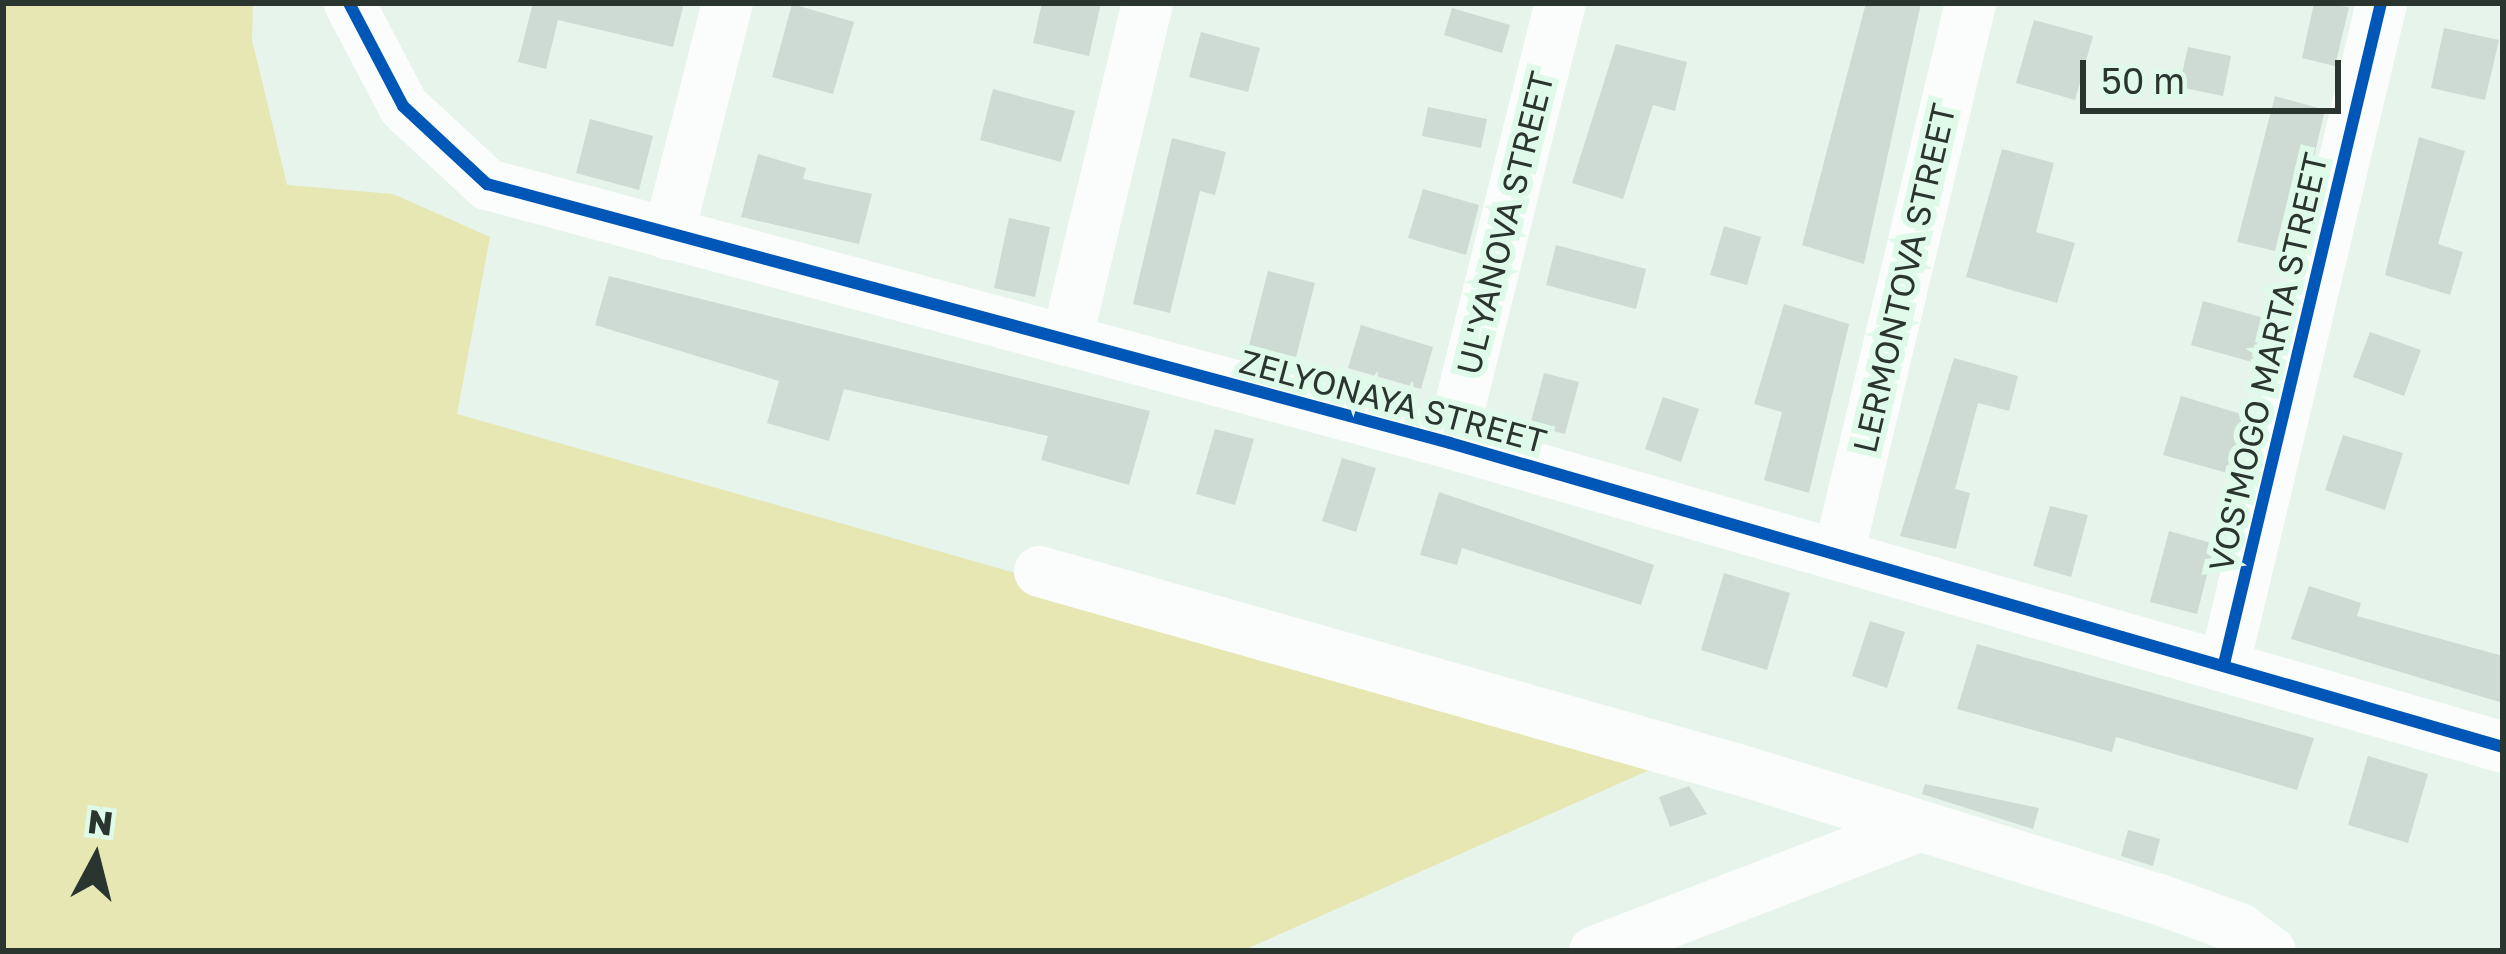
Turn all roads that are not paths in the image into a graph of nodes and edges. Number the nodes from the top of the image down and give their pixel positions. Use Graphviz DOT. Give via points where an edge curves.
graph roads {
  1 [pos="349,3"];
  2 [pos="727,3"];
  3 [pos="1147,3"];
  4 [pos="1560,3"];
  5 [pos="1970,3"];
  6 [pos="2381,3"];
  7 [pos="668,234"];
  8 [pos="1066,340"];
  9 [pos="1450,443"];
  10 [pos="1838,554"];
  11 [pos="1039,571"];
  12 [pos="2224,664"];
  13 [pos="2503,747"];
  14 [pos="1910,829"];
  15 [pos="1594,951"];
  16 [pos="2270,951"];
  1 -- 7 [label="street, ZELYONAYA STREET" via="403,106 487,184"];
  2 -- 7 [label="street"];
  3 -- 8 [label="street"];
  4 -- 9 [label="street, UL'YANOVA STREET"];
  5 -- 10 [label="street, LERMONTOVA STREET"];
  6 -- 12 [label="street, VOS'MOGO MARTA STREET"];
  7 -- 8 [label="street, ZELYONAYA STREET"];
  8 -- 9 [label="street, ZELYONAYA STREET"];
  9 -- 10 [label="street, ZELYONAYA STREET"];
  10 -- 12 [label="street, ZELYONAYA STREET"];
  11 -- 14 [label="street" via="1738,769"];
  12 -- 13 [label="street, ZELYONAYA STREET"];
  14 -- 15 [label="street"];
  14 -- 16 [label="street" via="2156,898 2239,928"];
}
